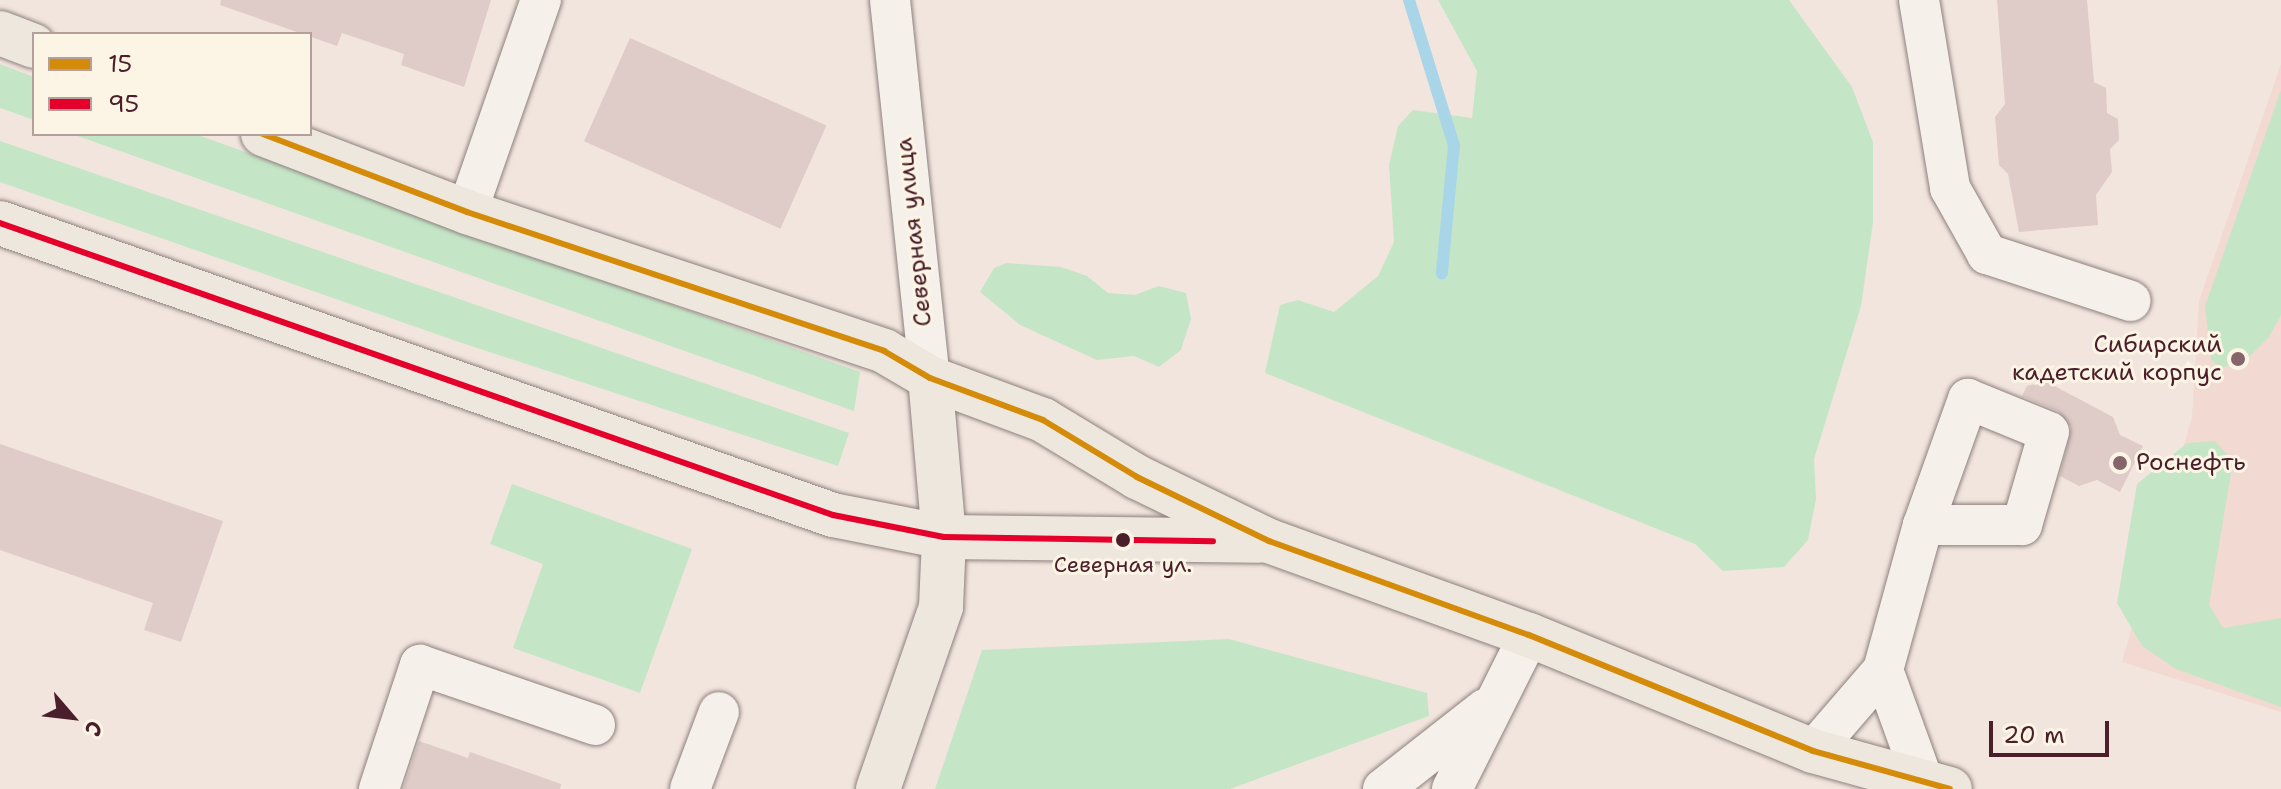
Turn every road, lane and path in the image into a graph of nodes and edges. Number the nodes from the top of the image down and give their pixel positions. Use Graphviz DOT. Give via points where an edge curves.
graph roads {
  1 [pos="541,0"];
  2 [pos="890,0"];
  3 [pos="1919,0"];
  4 [pos="0,33"];
  5 [pos="32,45"];
  6 [pos="268,136"];
  7 [pos="467,212"];
  8 [pos="0,223"];
  9 [pos="2131,301"];
  10 [pos="930,378"];
  11 [pos="1923,525"];
  12 [pos="944,537"];
  13 [pos="1269,541"];
  14 [pos="1529,635"];
  15 [pos="1883,670"];
  16 [pos="1494,701"];
  17 [pos="719,712"];
  18 [pos="595,725"];
  19 [pos="1813,751"];
  20 [pos="1869,779"];
  21 [pos="1937,786"];
  22 [pos="379,789"];
  23 [pos="690,789"];
  24 [pos="878,789"];
  25 [pos="1383,789"];
  26 [pos="1452,789"];
  1 -- 7 [label="street"];
  2 -- 10 [label="street, Северная улица"];
  3 -- 9 [label="street" via="1950,188 1987,254"];
  4 -- 5 [label="main road"];
  6 -- 7 [label="main road"];
  7 -- 10 [label="main road" via="884,351"];
  8 -- 12 [label="main road" via="833,515"];
  10 -- 12 [label="main road, Северная улица"];
  10 -- 13 [label="main road" via="1043,420 1137,477"];
  11 -- 15 [label="street"];
  12 -- 13 [label="main road"];
  12 -- 24 [label="main road, Северная улица" via="941,607"];
  13 -- 14 [label="main road"];
  14 -- 16 [label="street"];
  14 -- 19 [label="main road"];
  15 -- 19 [label="street"];
  15 -- 21 [label="street"];
  16 -- 25 [label="street"];
  16 -- 26 [label="street"];
  17 -- 23 [label="street"];
  18 -- 22 [label="street" via="420,665"];
  19 -- 20 [label="main road"];
  20 -- 21 [label="main road"];
}
